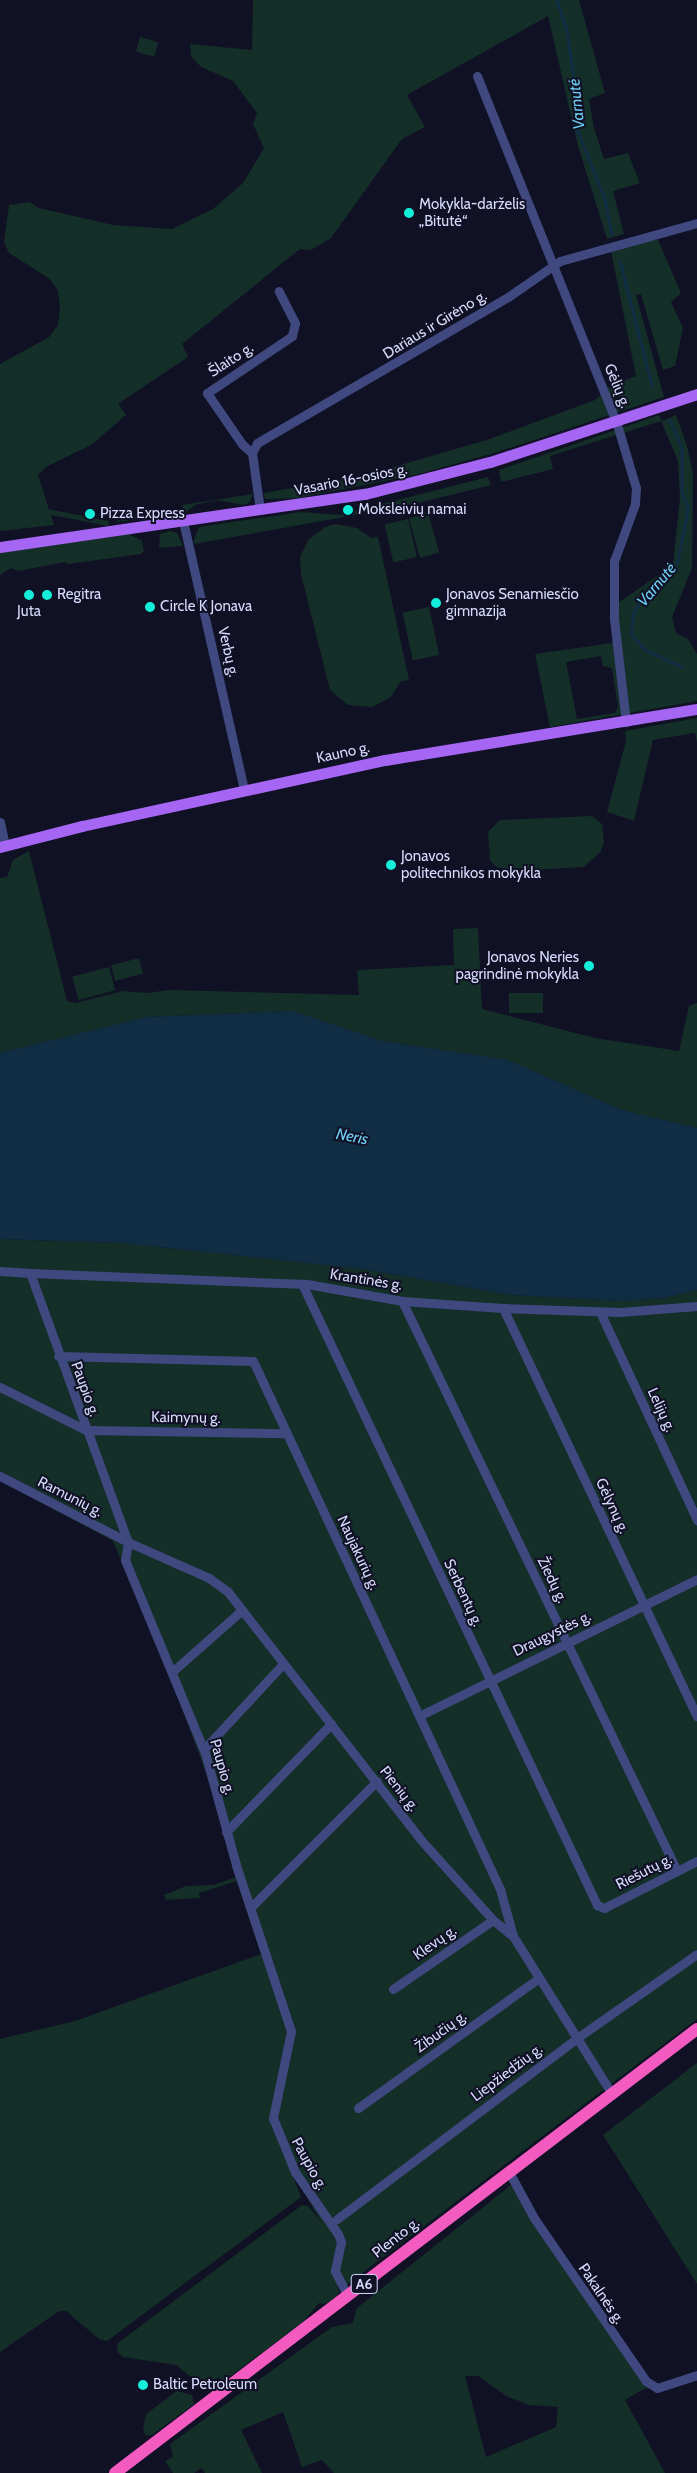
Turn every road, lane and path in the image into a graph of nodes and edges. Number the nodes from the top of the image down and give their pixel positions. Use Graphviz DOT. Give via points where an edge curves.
graph roads {
  1 [pos="477,76"];
  2 [pos="697,223"];
  3 [pos="552,266"];
  4 [pos="279,291"];
  5 [pos="697,394"];
  6 [pos="616,421"];
  7 [pos="252,452"];
  8 [pos="260,510"];
  9 [pos="183,521"];
  10 [pos="0,547"];
  11 [pos="697,709"];
  12 [pos="626,722"];
  13 [pos="244,790"];
  14 [pos="0,822"];
  15 [pos="3,847"];
  16 [pos="0,1271"];
  17 [pos="30,1273"];
  18 [pos="302,1284"];
  19 [pos="402,1301"];
  20 [pos="697,1306"];
  21 [pos="503,1308"];
  22 [pos="600,1312"];
  23 [pos="58,1356"];
  24 [pos="0,1387"];
  25 [pos="86,1430"];
  26 [pos="286,1433"];
  27 [pos="0,1476"];
  28 [pos="697,1520"];
  29 [pos="128,1542"];
  30 [pos="697,1579"];
  31 [pos="644,1604"];
  32 [pos="242,1610"];
  33 [pos="566,1642"];
  34 [pos="284,1664"];
  35 [pos="172,1672"];
  36 [pos="489,1679"];
  37 [pos="419,1716"];
  38 [pos="697,1716"];
  39 [pos="331,1724"];
  40 [pos="204,1749"];
  41 [pos="377,1781"];
  42 [pos="226,1832"];
  43 [pos="697,1861"];
  44 [pos="677,1872"];
  45 [pos="251,1907"];
  46 [pos="604,1908"];
  47 [pos="493,1920"];
  48 [pos="513,1936"];
  49 [pos="697,1954"];
  50 [pos="539,1978"];
  51 [pos="393,1989"];
  52 [pos="697,2029"];
  53 [pos="577,2038"];
  54 [pos="612,2094"];
  55 [pos="358,2108"];
  56 [pos="509,2172"];
  57 [pos="337,2219"];
  58 [pos="348,2296"];
  59 [pos="697,2375"];
  60 [pos="115,2473"];
  1 -- 3 [label="street, Gėlių g."];
  2 -- 3 [label="street, Dariaus ir Girėno g." via="569,257"];
  3 -- 6 [label="street, Gėlių g."];
  3 -- 7 [label="street, Dariaus ir Girėno g." via="508,297 257,443"];
  4 -- 7 [label="street, Šlaito g." via="295,324 292,336 207,393 242,444"];
  5 -- 6 [label="main road, Vasario 16-osios g."];
  6 -- 8 [label="main road, Vasario 16-osios g." via="416,483"];
  6 -- 12 [label="street, Gėlių g." via="636,488 635,504 614,562 614,619"];
  7 -- 8 [label="street"];
  8 -- 9 [label="main road, Vasario 16-osios g."];
  9 -- 10 [label="main road, Vasario 16-osios g."];
  9 -- 13 [label="street, Verbų g."];
  11 -- 12 [label="main road, Kauno g."];
  12 -- 13 [label="main road, Kauno g." via="400,757"];
  13 -- 15 [label="main road, Kauno g."];
  14 -- 15 [label="street"];
  16 -- 17 [label="street"];
  17 -- 18 [label="street, Krantinės g."];
  17 -- 23 [label="street, Paupio g."];
  18 -- 19 [label="street, Krantinės g."];
  18 -- 36 [label="street, Serbentų g."];
  19 -- 21 [label="street, Krantinės g."];
  19 -- 33 [label="street, Žiedų g."];
  20 -- 22 [label="street, Krantinės g."];
  21 -- 22 [label="street, Krantinės g."];
  21 -- 31 [label="street, Gėlynų g."];
  22 -- 28 [label="street, Lelijų g."];
  23 -- 25 [label="street, Paupio g."];
  23 -- 26 [label="street, Naujakurių g." via="253,1361"];
  24 -- 25 [label="street"];
  25 -- 26 [label="street, Kaimynų g."];
  25 -- 29 [label="street, Paupio g."];
  26 -- 37 [label="street, Naujakurių g."];
  27 -- 29 [label="street, Ramunių g."];
  29 -- 32 [label="street, Pienių g." via="208,1578 228,1592"];
  29 -- 35 [label="street, Paupio g." via="125,1560"];
  30 -- 31 [label="street, Draugystės g."];
  31 -- 33 [label="street, Draugystės g."];
  31 -- 38 [label="street, Gėlynų g."];
  32 -- 34 [label="street, Pienių g."];
  32 -- 35 [label="street"];
  33 -- 36 [label="street, Draugystės g."];
  33 -- 44 [label="street, Žiedų g."];
  34 -- 39 [label="street, Pienių g."];
  34 -- 40 [label="street"];
  35 -- 40 [label="street, Paupio g."];
  36 -- 37 [label="street, Draugystės g."];
  36 -- 46 [label="street, Serbentų g." via="595,1902"];
  37 -- 48 [label="street, Naujakurių g." via="500,1889"];
  39 -- 41 [label="street, Pienių g."];
  39 -- 42 [label="street"];
  40 -- 42 [label="street, Paupio g."];
  41 -- 45 [label="street"];
  41 -- 47 [label="street, Pienių g." via="421,1840"];
  42 -- 45 [label="street, Paupio g."];
  43 -- 44 [label="street, Riešutų g."];
  44 -- 46 [label="street, Riešutų g."];
  45 -- 58 [label="street, Paupio g." via="291,2031 272,2118 299,2179 338,2234 341,2242 335,2271"];
  47 -- 48 [label="street, Pienių g."];
  47 -- 51 [label="street, Klevų g."];
  48 -- 50 [label="street, Pienių g."];
  49 -- 53 [label="street, Liepžiedžių g."];
  50 -- 53 [label="street, Pienių g."];
  50 -- 55 [label="street, Žibučių g."];
  52 -- 54 [label="highway, Plento g. / A6"];
  53 -- 54 [label="street, Pienių g."];
  53 -- 57 [label="street, Liepžiedžių g."];
  54 -- 56 [label="highway, Plento g. / A6"];
  56 -- 58 [label="highway, Plento g. / A6"];
  56 -- 59 [label="street, Pakalnės g." via="534,2218 646,2381 657,2388"];
  58 -- 60 [label="highway, Plento g. / A6"];
}
